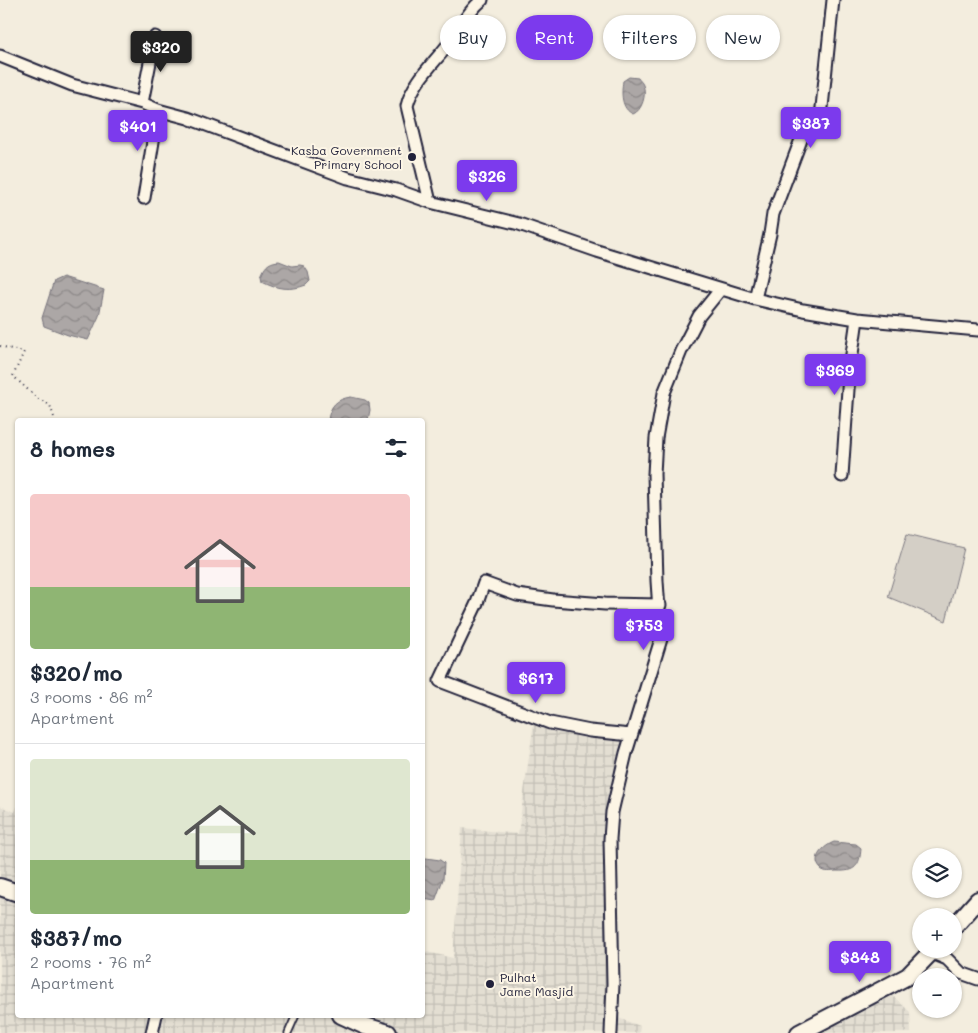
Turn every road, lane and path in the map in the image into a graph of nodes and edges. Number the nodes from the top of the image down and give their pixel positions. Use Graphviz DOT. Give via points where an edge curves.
graph roads {
  1 [pos="482,0"];
  2 [pos="833,0"];
  3 [pos="155,37"];
  4 [pos="0,56"];
  5 [pos="142,103"];
  6 [pos="158,110"];
  7 [pos="144,198"];
  8 [pos="430,202"];
  9 [pos="720,290"];
  10 [pos="755,300"];
  11 [pos="857,319"];
  12 [pos="978,330"];
  13 [pos="0,346"];
  14 [pos="53,418"];
  15 [pos="842,476"];
  16 [pos="660,606"];
  17 [pos="631,735"];
  18 [pos="0,887"];
  19 [pos="15,892"];
  20 [pos="978,900"];
  21 [pos="962,918"];
  22 [pos="925,958"];
  23 [pos="947,958"];
  24 [pos="978,979"];
  25 [pos="155,1018"];
  26 [pos="295,1018"];
  27 [pos="348,1018"];
  28 [pos="152,1033"];
  29 [pos="288,1033"];
  30 [pos="388,1033"];
  31 [pos="611,1033"];
  32 [pos="799,1033"];
  1 -- 8 [label="street" via="409,97 407,106"];
  2 -- 10 [label="street" via="820,126 805,129 779,197"];
  3 -- 5 [label="street"];
  4 -- 5 [label="street" via="72,85"];
  5 -- 6 [label="street"];
  6 -- 7 [label="street"];
  6 -- 8 [label="street" via="222,130 348,178"];
  8 -- 9 [label="street" via="519,224"];
  9 -- 10 [label="street"];
  9 -- 16 [label="street" via="699,316 664,394 654,474"];
  10 -- 11 [label="street"];
  11 -- 12 [label="street"];
  11 -- 15 [label="street" via="849,375"];
  13 -- 14 [label="path" via="24,352 13,376 37,398 50,405"];
  16 -- 17 [label="street" via="661,639"];
  16 -- 17 [label="street" via="553,600 517,595 484,583 440,681 550,723"];
  17 -- 31 [label="street" via="612,812"];
  18 -- 19 [label="main road"];
  20 -- 21 [label="main road"];
  22 -- 32 [label="main road" via="908,976"];
  23 -- 24 [label="street" via="961,973"];
  25 -- 28 [label="street"];
  26 -- 29 [label="lane"];
  27 -- 30 [label="main road"];
}
